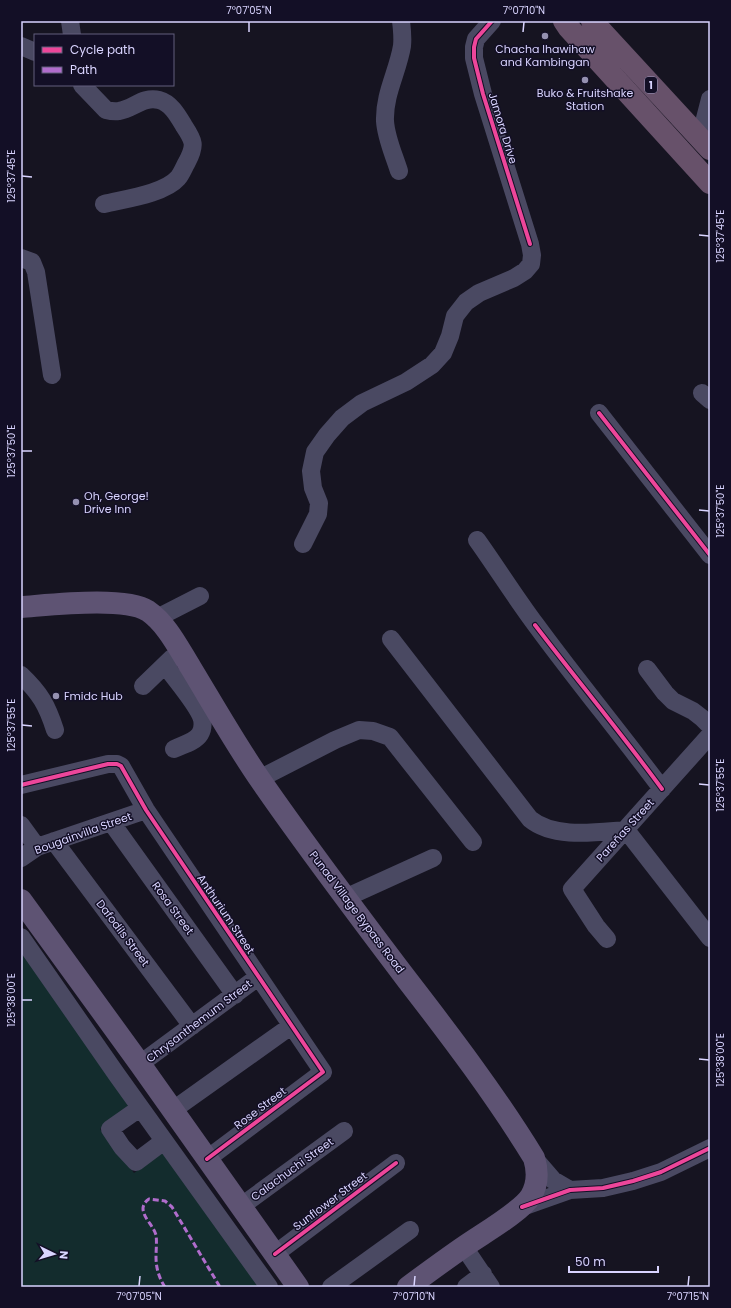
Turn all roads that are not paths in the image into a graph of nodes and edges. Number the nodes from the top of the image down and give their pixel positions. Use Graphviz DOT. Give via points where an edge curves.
graph roads {
  1 [pos="70,21"];
  2 [pos="401,21"];
  3 [pos="492,21"];
  4 [pos="564,21"];
  5 [pos="592,21"];
  6 [pos="72,34"];
  7 [pos="21,46"];
  8 [pos="34,52"];
  9 [pos="83,86"];
  10 [pos="710,99"];
  11 [pos="705,144"];
  12 [pos="399,171"];
  13 [pos="710,183"];
  14 [pos="104,204"];
  15 [pos="21,258"];
  16 [pos="52,375"];
  17 [pos="599,413"];
  18 [pos="477,540"];
  19 [pos="303,544"];
  20 [pos="710,556"];
  21 [pos="200,596"];
  22 [pos="21,607"];
  23 [pos="157,618"];
  24 [pos="391,639"];
  25 [pos="180,650"];
  26 [pos="165,665"];
  27 [pos="647,669"];
  28 [pos="21,675"];
  29 [pos="143,686"];
  30 [pos="710,726"];
  31 [pos="55,730"];
  32 [pos="710,735"];
  33 [pos="174,749"];
  34 [pos="259,779"];
  35 [pos="21,785"];
  36 [pos="662,789"];
  37 [pos="146,810"];
  38 [pos="111,822"];
  39 [pos="21,825"];
  40 [pos="626,830"];
  41 [pos="54,841"];
  42 [pos="473,842"];
  43 [pos="37,847"];
  44 [pos="21,858"];
  45 [pos="433,858"];
  46 [pos="345,898"];
  47 [pos="21,900"];
  48 [pos="21,938"];
  49 [pos="710,938"];
  50 [pos="607,939"];
  51 [pos="258,978"];
  52 [pos="235,995"];
  53 [pos="192,1026"];
  54 [pos="292,1026"];
  55 [pos="140,1064"];
  56 [pos="323,1072"];
  57 [pos="140,1108"];
  58 [pos="173,1110"];
  59 [pos="344,1131"];
  60 [pos="164,1141"];
  61 [pos="710,1148"];
  62 [pos="534,1158"];
  63 [pos="207,1159"];
  64 [pos="396,1163"];
  65 [pos="570,1190"];
  66 [pos="240,1207"];
  67 [pos="522,1207"];
  68 [pos="410,1230"];
  69 [pos="464,1247"];
  70 [pos="275,1254"];
  71 [pos="487,1281"];
  72 [pos="269,1287"];
  73 [pos="298,1287"];
  74 [pos="331,1287"];
  75 [pos="408,1287"];
  76 [pos="466,1287"];
  1 -- 6 [label="street"];
  2 -- 12 [label="street" via="402,46 386,101 385,121"];
  3 -- 19 [label="street, Jamora Drive" via="476,39 474,58 530,244 531,264 526,271 479,293 466,302 455,316 442,353 432,365 406,382 362,403 342,418 327,435 315,452 311,471 313,488 319,502 318,514"];
  4 -- 13 [label="highway, 1"];
  5 -- 11 [label="highway, 1"];
  7 -- 8 [label="street"];
  9 -- 14 [label="street" via="106,110 120,111 146,100 167,103 193,140 188,159 178,178 172,183 159,190"];
  10 -- 11 [label="street"];
  15 -- 16 [label="street" via="32,262 36,272"];
  17 -- 20 [label="street"];
  18 -- 36 [label="street" via="535,625"];
  21 -- 23 [label="street"];
  22 -- 23 [label="main road, Punad Village Bypass Road" via="89,603 128,604 139,606"];
  23 -- 25 [label="main road, Punad Village Bypass Road"];
  24 -- 40 [label="street" via="538,826 564,832"];
  25 -- 26 [label="street"];
  25 -- 34 [label="main road, Punad Village Bypass Road"];
  26 -- 29 [label="street"];
  26 -- 33 [label="street" via="202,718 203,728 200,734 194,740"];
  27 -- 30 [label="street" via="673,701 693,711"];
  28 -- 31 [label="street" via="39,694 48,709"];
  32 -- 36 [label="street, Pareñas Street"];
  34 -- 42 [label="street" via="335,740 359,730 373,731 390,737"];
  34 -- 46 [label="main road, Punad Village Bypass Road"];
  35 -- 37 [label="street, Anthurium Street" via="117,764"];
  36 -- 40 [label="street, Pareñas Street"];
  37 -- 38 [label="street, Bougainvilla Street"];
  37 -- 51 [label="street, Anthurium Street"];
  38 -- 41 [label="street, Bougainvilla Street"];
  38 -- 52 [label="street, Rosa Street"];
  39 -- 43 [label="street"];
  40 -- 49 [label="street"];
  40 -- 50 [label="street, Pareñas Street" via="572,889"];
  41 -- 43 [label="street, Bougainvilla Street"];
  41 -- 53 [label="street, Dafodils Street"];
  43 -- 44 [label="street, Bougainvilla Street"];
  45 -- 46 [label="street"];
  46 -- 62 [label="main road, Punad Village Bypass Road" via="460,1049"];
  47 -- 55 [label="main road"];
  48 -- 57 [label="street"];
  51 -- 52 [label="street, Chrysanthemum Street"];
  51 -- 54 [label="street, Anthurium Street"];
  52 -- 53 [label="street, Chrysanthemum Street"];
  53 -- 55 [label="street, Chrysanthemum Street"];
  54 -- 56 [label="street, Anthurium Street"];
  54 -- 58 [label="street"];
  55 -- 58 [label="main road"];
  56 -- 63 [label="street, Rose Street"];
  57 -- 60 [label="street"];
  57 -- 60 [label="street" via="110,1129 122,1147 136,1162"];
  58 -- 63 [label="main road"];
  59 -- 66 [label="street, Calachuchi Street"];
  60 -- 72 [label="street"];
  61 -- 65 [label="street" via="668,1169 633,1181 603,1188"];
  62 -- 65 [label="street" via="553,1180"];
  62 -- 67 [label="main road, Punad Village Bypass Road" via="537,1181 531,1196"];
  63 -- 66 [label="main road"];
  64 -- 70 [label="street, Sunflower Street"];
  65 -- 67 [label="street"];
  66 -- 70 [label="main road"];
  67 -- 69 [label="main road, Punad Village Bypass Road"];
  68 -- 74 [label="street"];
  69 -- 71 [label="street"];
  69 -- 75 [label="main road, Punad Village Bypass Road"];
  70 -- 73 [label="main road"];
  71 -- 76 [label="street"];
}
